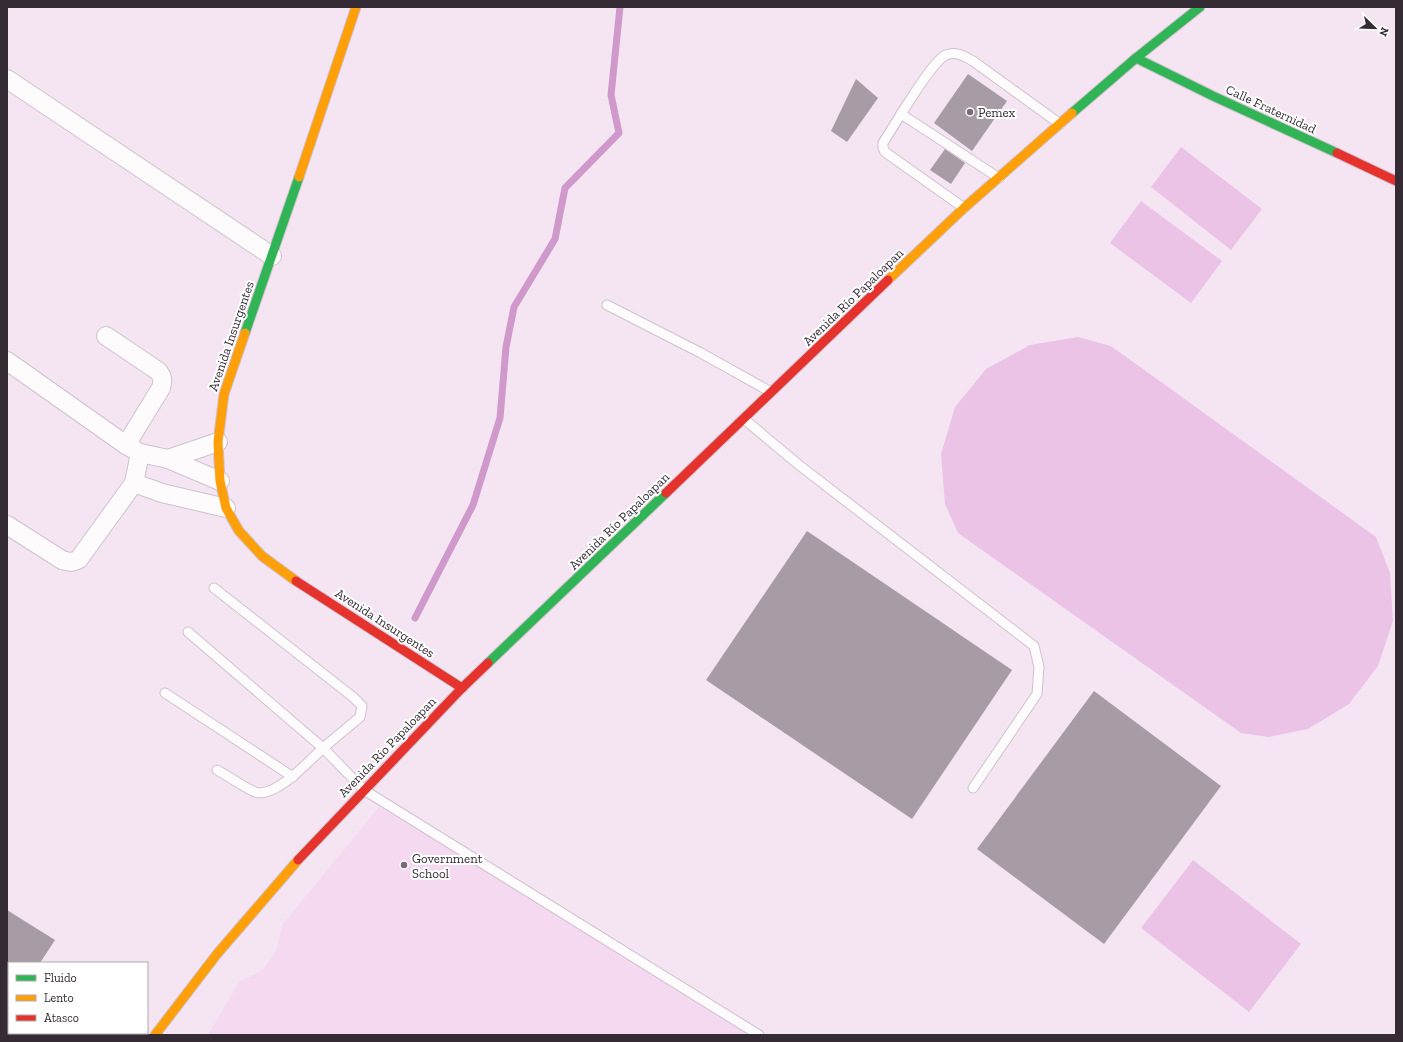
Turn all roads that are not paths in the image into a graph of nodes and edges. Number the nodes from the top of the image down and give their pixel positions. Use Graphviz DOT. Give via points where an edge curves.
graph roads {
  1 [pos="356,7"];
  2 [pos="1200,7"];
  3 [pos="1136,58"];
  4 [pos="7,79"];
  5 [pos="901,114"];
  6 [pos="1060,124"];
  7 [pos="999,178"];
  8 [pos="1396,182"];
  9 [pos="964,208"];
  10 [pos="272,256"];
  11 [pos="607,305"];
  12 [pos="106,336"];
  13 [pos="7,361"];
  14 [pos="772,392"];
  15 [pos="744,419"];
  16 [pos="218,442"];
  17 [pos="133,449"];
  18 [pos="168,459"];
  19 [pos="220,481"];
  20 [pos="134,484"];
  21 [pos="226,508"];
  22 [pos="7,525"];
  23 [pos="214,588"];
  24 [pos="188,632"];
  25 [pos="462,688"];
  26 [pos="165,693"];
  27 [pos="323,748"];
  28 [pos="217,770"];
  29 [pos="293,777"];
  30 [pos="973,788"];
  31 [pos="364,790"];
  32 [pos="155,1035"];
  33 [pos="760,1035"];
  1 -- 10 [label="main road, Avenida Insurgentes"];
  2 -- 3 [label="main road, Avenida Río Papaloapan"];
  3 -- 6 [label="main road, Avenida Río Papaloapan"];
  3 -- 8 [label="main road, Calle Fraternidad"];
  4 -- 10 [label="street"];
  5 -- 6 [label="lane" via="936,64 946,55 960,54"];
  5 -- 7 [label="lane"];
  5 -- 9 [label="lane" via="883,143 885,152"];
  6 -- 7 [label="main road, Avenida Río Papaloapan"];
  7 -- 9 [label="main road, Avenida Río Papaloapan"];
  9 -- 14 [label="main road, Avenida Río Papaloapan"];
  10 -- 16 [label="main road, Avenida Insurgentes" via="224,394"];
  11 -- 14 [label="lane"];
  12 -- 17 [label="street" via="158,371 163,381"];
  13 -- 17 [label="street"];
  14 -- 15 [label="main road, Avenida Río Papaloapan"];
  15 -- 25 [label="main road, Avenida Río Papaloapan"];
  15 -- 30 [label="lane" via="799,465 1034,646 1039,667 1037,694"];
  16 -- 18 [label="street"];
  16 -- 19 [label="main road, Avenida Insurgentes"];
  17 -- 18 [label="street"];
  17 -- 20 [label="street"];
  18 -- 19 [label="street"];
  19 -- 21 [label="main road, Avenida Insurgentes"];
  20 -- 21 [label="street"];
  20 -- 22 [label="street" via="79,559 74,562 62,560"];
  21 -- 25 [label="main road, Avenida Insurgentes" via="239,531 262,556 290,577"];
  23 -- 27 [label="lane" via="362,706 360,717"];
  24 -- 27 [label="lane"];
  25 -- 31 [label="main road, Avenida Río Papaloapan"];
  26 -- 29 [label="lane"];
  27 -- 29 [label="lane"];
  27 -- 31 [label="lane"];
  28 -- 29 [label="lane" via="256,792 268,792"];
  31 -- 32 [label="main road, Avenida Río Papaloapan" via="266,895"];
  31 -- 33 [label="lane"];
}
